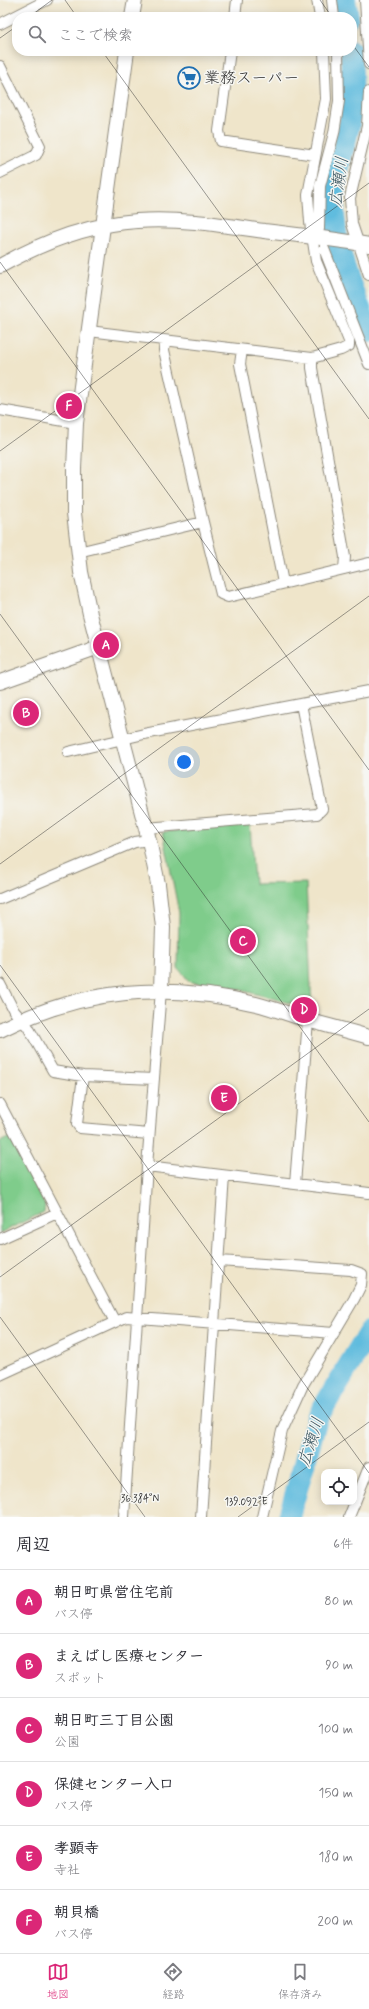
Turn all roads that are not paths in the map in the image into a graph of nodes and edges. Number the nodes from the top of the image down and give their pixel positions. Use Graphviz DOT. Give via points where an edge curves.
graph roads {
  1 [pos="47,0"];
  2 [pos="135,0"];
  3 [pos="237,0"];
  4 [pos="317,0"];
  5 [pos="332,0"];
  6 [pos="365,0"];
  7 [pos="24,12"];
  8 [pos="133,12"];
  9 [pos="236,12"];
  10 [pos="319,12"];
  11 [pos="333,12"];
  12 [pos="12,18"];
  13 [pos="0,24"];
  14 [pos="126,56"];
  15 [pos="229,56"];
  16 [pos="324,56"];
  17 [pos="338,56"];
  18 [pos="369,64"];
  19 [pos="0,66"];
  20 [pos="369,92"];
  21 [pos="315,156"];
  22 [pos="0,173"];
  23 [pos="102,227"];
  24 [pos="320,238"];
  25 [pos="359,243"];
  26 [pos="0,266"];
  27 [pos="369,275"];
  28 [pos="89,331"];
  29 [pos="165,341"];
  30 [pos="242,350"];
  31 [pos="312,358"];
  32 [pos="369,364"];
  33 [pos="0,410"];
  34 [pos="76,423"];
  35 [pos="203,522"];
  36 [pos="78,552"];
  37 [pos="369,563"];
  38 [pos="344,569"];
  39 [pos="283,583"];
  40 [pos="99,647"];
  41 [pos="0,682"];
  42 [pos="369,691"];
  43 [pos="301,704"];
  44 [pos="123,739"];
  45 [pos="68,752"];
  46 [pos="148,834"];
  47 [pos="0,900"];
  48 [pos="0,984"];
  49 [pos="161,990"];
  50 [pos="22,1020"];
  51 [pos="308,1020"];
  52 [pos="0,1030"];
  53 [pos="369,1037"];
  54 [pos="84,1076"];
  55 [pos="154,1079"];
  56 [pos="0,1104"];
  57 [pos="149,1134"];
  58 [pos="147,1166"];
  59 [pos="224,1176"];
  60 [pos="295,1184"];
  61 [pos="369,1193"];
  62 [pos="57,1213"];
  63 [pos="0,1239"];
  64 [pos="219,1261"];
  65 [pos="136,1318"];
  66 [pos="114,1322"];
  67 [pos="214,1324"];
  68 [pos="334,1333"];
  69 [pos="0,1375"];
  70 [pos="369,1467"];
  71 [pos="124,1517"];
  72 [pos="201,1517"];
  73 [pos="262,1517"];
  74 [pos="349,1517"];
  1 -- 7 [label="street"];
  2 -- 8 [label="street"];
  3 -- 9 [label="street"];
  4 -- 10 [label="street"];
  5 -- 11 [label="street"];
  6 -- 18 [label="street"];
  12 -- 13 [label="street"];
  14 -- 23 [label="street"];
  15 -- 21 [label="street" via="219,131 221,141"];
  16 -- 21 [label="street" via="326,100"];
  17 -- 24 [label="street" via="338,106 334,133 320,186"];
  19 -- 22 [label="street" via="40,146 36,155"];
  20 -- 25 [label="street" via="367,126 350,198 352,224"];
  21 -- 24 [label="street" via="308,196"];
  23 -- 24 [label="street" via="137,221 208,223"];
  23 -- 26 [label="street" via="68,236"];
  23 -- 28 [label="street"];
  24 -- 25 [label="street"];
  24 -- 31 [label="street" via="316,261 349,346"];
  24 -- 32 [label="street"];
  25 -- 27 [label="street"];
  28 -- 29 [label="street"];
  28 -- 34 [label="street"];
  29 -- 30 [label="street"];
  29 -- 35 [label="street" via="164,350"];
  30 -- 31 [label="street"];
  30 -- 39 [label="street" via="240,364"];
  31 -- 38 [label="street" via="345,557"];
  33 -- 34 [label="street"];
  34 -- 36 [label="street" via="74,513"];
  35 -- 36 [label="street"];
  35 -- 39 [label="street" via="223,596 228,597"];
  36 -- 40 [label="street"];
  37 -- 38 [label="street"];
  38 -- 39 [label="street"];
  40 -- 41 [label="street"];
  40 -- 44 [label="street"];
  42 -- 43 [label="street"];
  43 -- 44 [label="street"];
  43 -- 46 [label="street" via="322,808 318,814"];
  44 -- 45 [label="street"];
  44 -- 46 [label="street"];
  46 -- 47 [label="street" via="135,842"];
  46 -- 49 [label="street" via="163,927"];
  48 -- 50 [label="street" via="14,1011"];
  49 -- 50 [label="street" via="95,997"];
  49 -- 51 [label="street" via="242,1001"];
  49 -- 55 [label="street"];
  50 -- 52 [label="street"];
  50 -- 54 [label="street" via="54,1071"];
  51 -- 53 [label="street"];
  51 -- 60 [label="street"];
  54 -- 55 [label="street"];
  54 -- 57 [label="street" via="77,1124 80,1128"];
  55 -- 57 [label="street"];
  56 -- 62 [label="street"];
  57 -- 58 [label="street"];
  58 -- 59 [label="street"];
  58 -- 65 [label="street"];
  59 -- 60 [label="street"];
  59 -- 64 [label="street"];
  60 -- 61 [label="street"];
  62 -- 63 [label="street"];
  62 -- 66 [label="street"];
  64 -- 67 [label="street"];
  64 -- 68 [label="street" via="360,1272 363,1279 361,1285"];
  65 -- 66 [label="street" via="126,1317"];
  65 -- 67 [label="street"];
  65 -- 71 [label="street"];
  66 -- 69 [label="street"];
  67 -- 68 [label="street"];
  67 -- 72 [label="street"];
  68 -- 73 [label="street" via="303,1385 282,1431"];
  70 -- 74 [label="street"];
}
